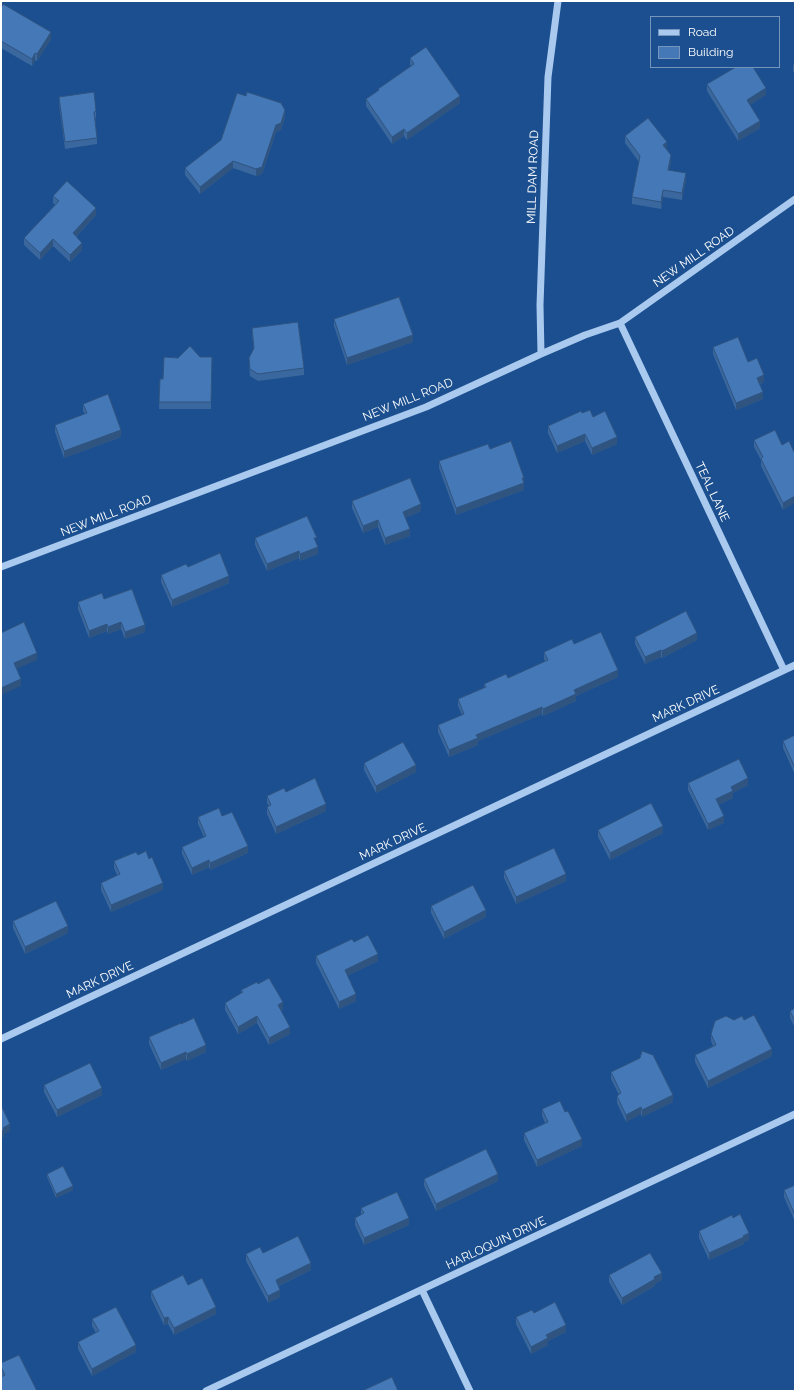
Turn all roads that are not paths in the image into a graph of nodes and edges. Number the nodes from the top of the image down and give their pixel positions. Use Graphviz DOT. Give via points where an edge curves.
graph roads {
  1 [pos="558,1"];
  2 [pos="795,199"];
  3 [pos="620,323"];
  4 [pos="541,354"];
  5 [pos="1,567"];
  6 [pos="795,665"];
  7 [pos="784,670"];
  8 [pos="1,1039"];
  9 [pos="795,1114"];
  10 [pos="422,1290"];
  11 [pos="206,1391"];
  12 [pos="470,1391"];
  1 -- 4 [label="street, MILL DAM ROAD" via="548,77 540,305"];
  2 -- 3 [label="street, NEW MILL ROAD"];
  3 -- 4 [label="street, NEW MILL ROAD"];
  3 -- 7 [label="street, TEAL LANE"];
  4 -- 5 [label="street, NEW MILL ROAD" via="426,407"];
  6 -- 7 [label="street, MARK DRIVE"];
  7 -- 8 [label="street, MARK DRIVE"];
  9 -- 10 [label="street, HARLOQUIN DRIVE"];
  10 -- 11 [label="street, HARLOQUIN DRIVE"];
  10 -- 12 [label="street"];
}
